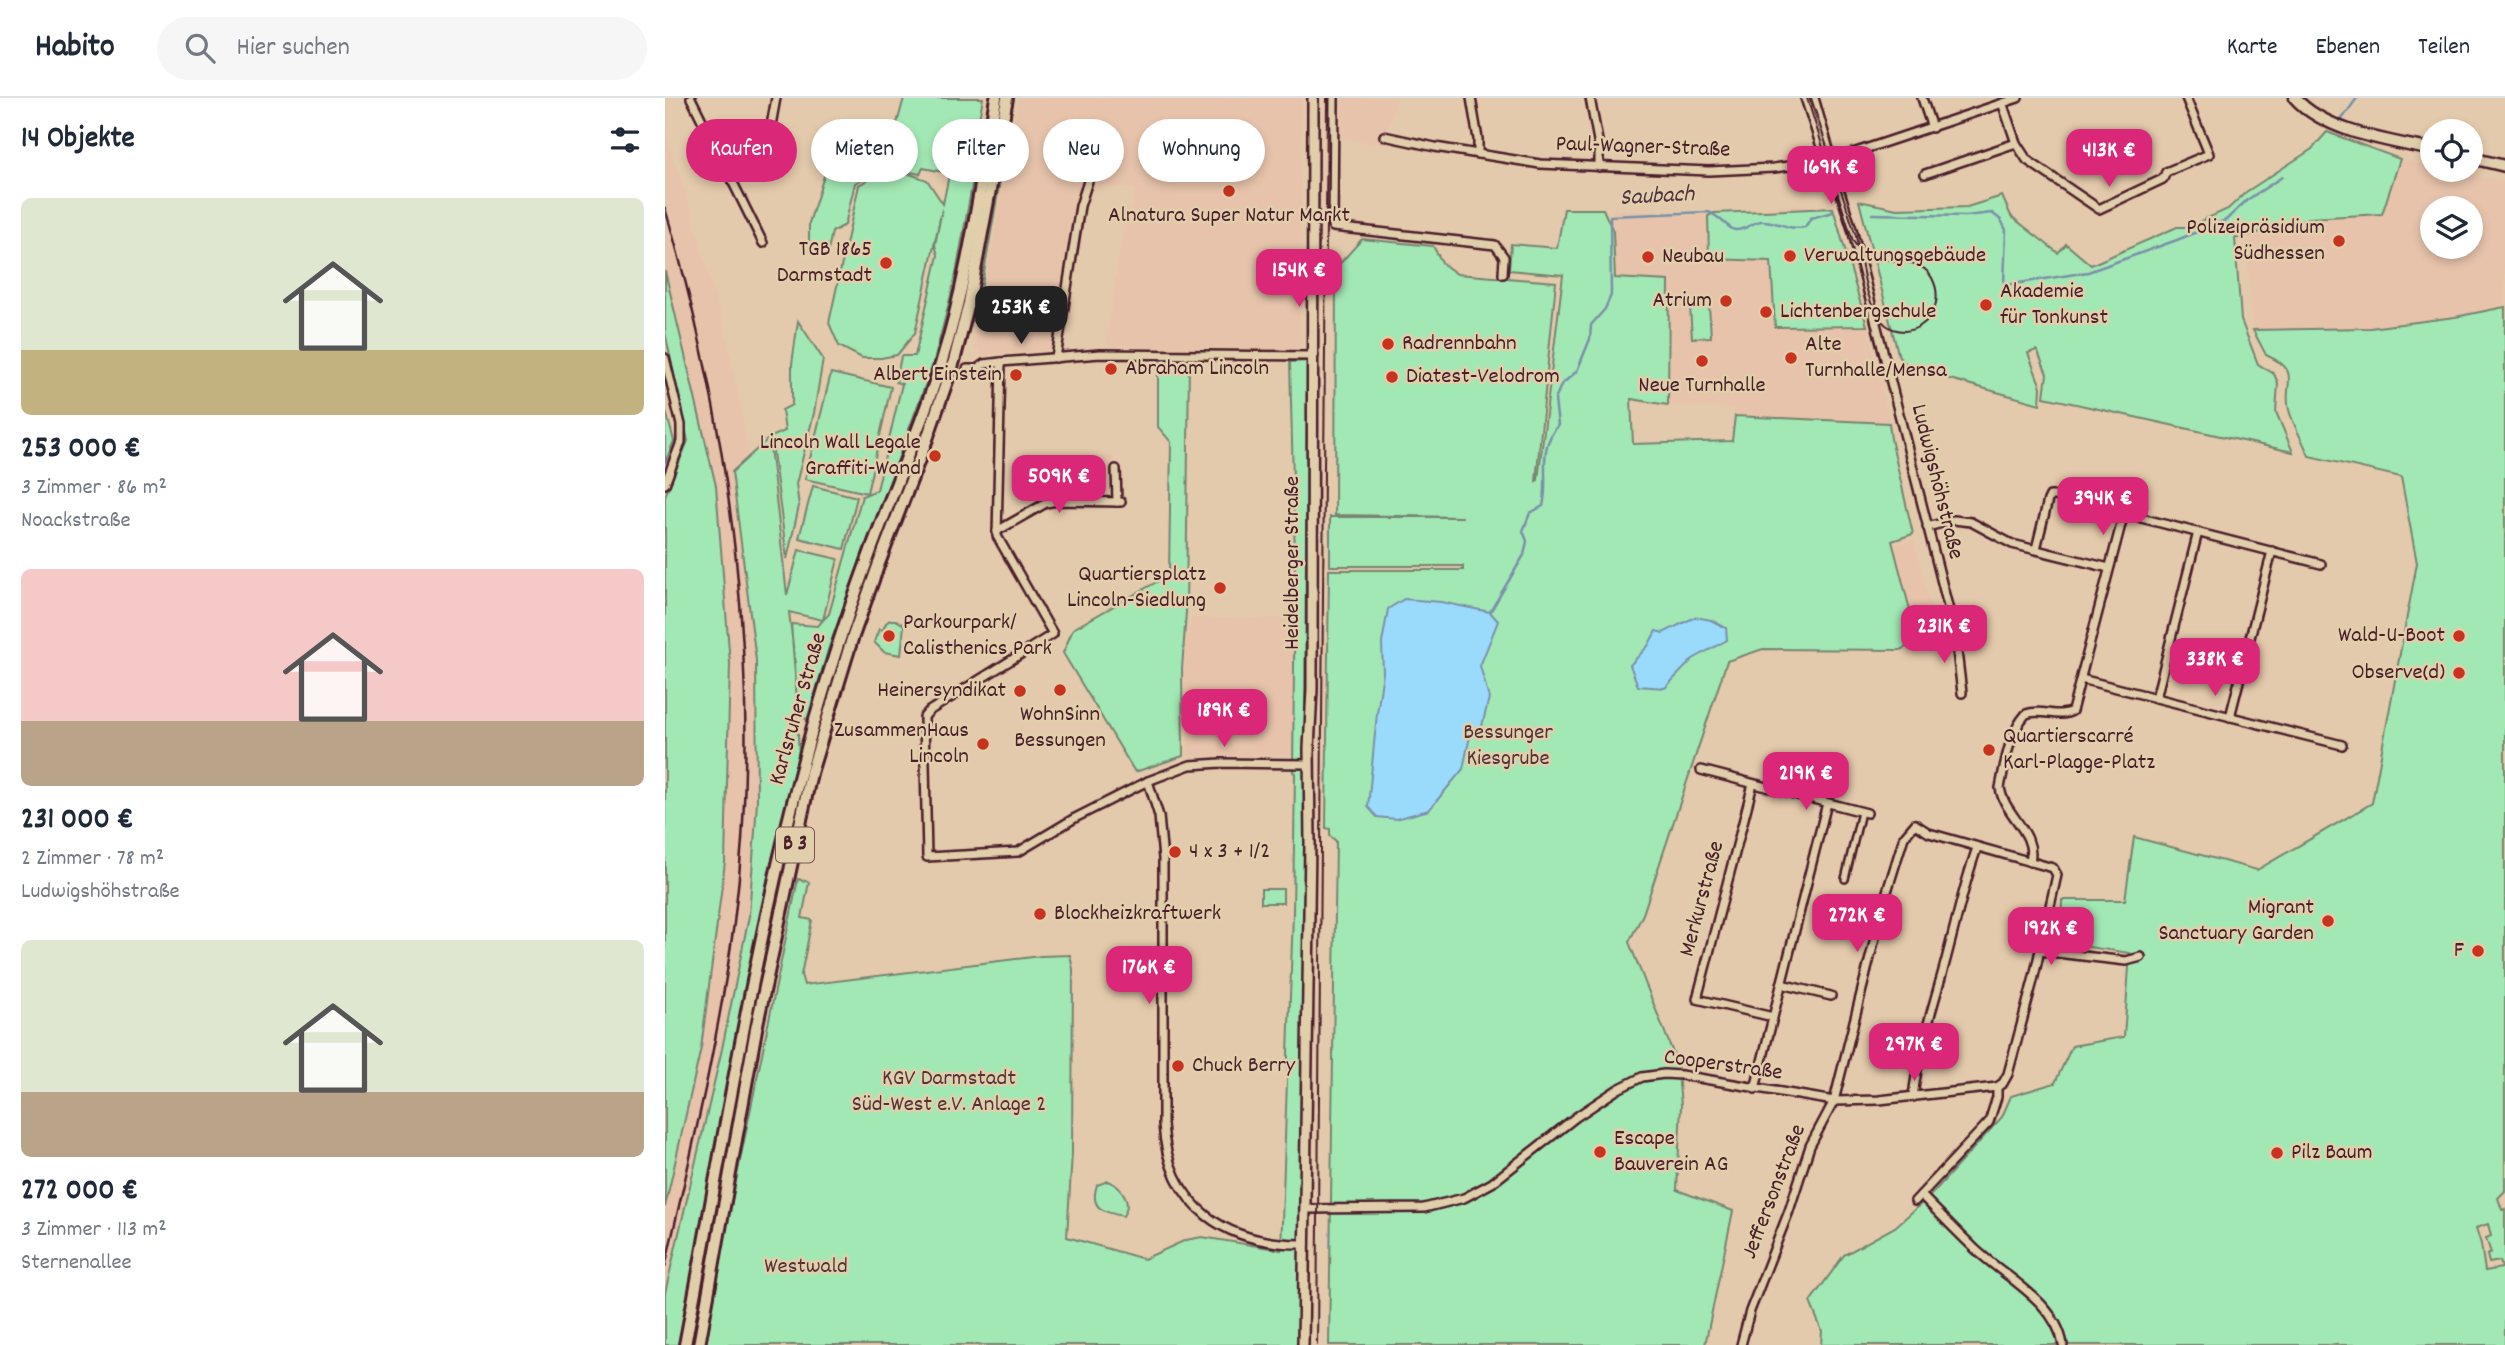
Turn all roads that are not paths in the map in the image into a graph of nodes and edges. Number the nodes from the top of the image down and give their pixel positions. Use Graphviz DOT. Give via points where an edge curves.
graph roads {
  1 [pos="691,98"];
  2 [pos="776,98"];
  3 [pos="996,98"];
  4 [pos="1007,98"];
  5 [pos="1313,98"];
  6 [pos="1334,98"];
  7 [pos="1471,98"];
  8 [pos="1590,98"];
  9 [pos="1805,98"];
  10 [pos="1814,98"];
  11 [pos="1922,98"];
  12 [pos="2018,98"];
  13 [pos="2186,98"];
  14 [pos="2295,98"];
  15 [pos="2003,105"];
  16 [pos="772,119"];
  17 [pos="1932,128"];
  18 [pos="1384,136"];
  19 [pos="2016,143"];
  20 [pos="2420,147"];
  21 [pos="1478,154"];
  22 [pos="1830,160"];
  23 [pos="2483,161"];
  24 [pos="2505,166"];
  25 [pos="1599,167"];
  26 [pos="1925,174"];
  27 [pos="1088,182"];
  28 [pos="763,243"];
  29 [pos="1503,274"];
  30 [pos="1314,356"];
  31 [pos="665,358"];
  32 [pos="1056,358"];
  33 [pos="1001,362"];
  34 [pos="967,369"];
  35 [pos="1116,469"];
  36 [pos="665,484"];
  37 [pos="2124,513"];
  38 [pos="1927,527"];
  39 [pos="997,531"];
  40 [pos="2198,532"];
  41 [pos="2036,549"];
  42 [pos="2272,551"];
  43 [pos="2321,564"];
  44 [pos="2109,568"];
  45 [pos="2081,679"];
  46 [pos="1962,693"];
  47 [pos="2156,698"];
  48 [pos="2230,717"];
  49 [pos="2341,745"];
  50 [pos="1309,764"];
  51 [pos="1701,770"];
  52 [pos="1148,781"];
  53 [pos="1753,784"];
  54 [pos="1827,803"];
  55 [pos="1864,813"];
  56 [pos="1977,848"];
  57 [pos="2030,862"];
  58 [pos="1845,879"];
  59 [pos="2040,951"];
  60 [pos="2141,957"];
  61 [pos="1781,984"];
  62 [pos="1831,996"];
  63 [pos="1773,1017"];
  64 [pos="1997,1087"];
  65 [pos="1755,1089"];
  66 [pos="1913,1097"];
  67 [pos="1833,1101"];
  68 [pos="1305,1209"];
  69 [pos="1305,1244"];
  70 [pos="685,1345"];
  71 [pos="699,1345"];
  72 [pos="1303,1345"];
  73 [pos="1741,1345"];
  74 [pos="2063,1345"];
  1 -- 28 [label="street"];
  2 -- 16 [label="street"];
  3 -- 70 [label="main road, Karlsruher Straße / B 3" via="965,273 942,362 861,577 792,808"];
  4 -- 71 [label="main road, Karlsruher Straße / B 3" via="975,278 954,362 877,566 811,773 756,1029"];
  5 -- 30 [label="street, Heidelberger Straße"];
  6 -- 29 [label="street" via="1333,227 1495,245 1504,257"];
  7 -- 21 [label="street"];
  8 -- 25 [label="street"];
  9 -- 22 [label="street, Ludwigshöhstraße" via="1823,153"];
  10 -- 22 [label="street, Ludwigshöhstraße"];
  11 -- 17 [label="street"];
  12 -- 15 [label="street, Paul-Wagner-Straße"];
  13 -- 19 [label="street" via="2209,154 2099,209 2027,160"];
  14 -- 20 [label="main road" via="2343,128"];
  15 -- 17 [label="street, Paul-Wagner-Straße"];
  15 -- 19 [label="street"];
  17 -- 22 [label="street, Paul-Wagner-Straße"];
  18 -- 21 [label="street, Paul-Wagner-Straße"];
  19 -- 26 [label="street"];
  21 -- 25 [label="street, Paul-Wagner-Straße"];
  22 -- 25 [label="street, Paul-Wagner-Straße" via="1709,171"];
  22 -- 38 [label="street, Ludwigshöhstraße" via="1852,229"];
  23 -- 24 [label="main road"];
  27 -- 32 [label="street"];
  30 -- 32 [label="street"];
  30 -- 50 [label="street, Heidelberger Straße"];
  31 -- 36 [label="street" via="681,425 681,442"];
  32 -- 33 [label="street"];
  33 -- 34 [label="street"];
  33 -- 39 [label="street"];
  35 -- 39 [label="street" via="1119,502 1046,503"];
  37 -- 40 [label="street"];
  37 -- 41 [label="street" via="2050,496"];
  37 -- 44 [label="street"];
  38 -- 41 [label="street" via="1954,520 1971,522 2003,541"];
  38 -- 46 [label="street, Ludwigshöhstraße" via="1955,634"];
  39 -- 52 [label="street" via="1052,634 924,717 927,858 1018,852"];
  40 -- 42 [label="street"];
  40 -- 47 [label="street"];
  41 -- 44 [label="street"];
  42 -- 43 [label="street"];
  42 -- 48 [label="street"];
  44 -- 45 [label="street"];
  45 -- 47 [label="street"];
  45 -- 57 [label="street" via="2072,711 2026,714 2013,735 2000,788 2029,841"];
  47 -- 48 [label="street"];
  48 -- 49 [label="street"];
  50 -- 52 [label="street" via="1190,765"];
  50 -- 68 [label="street, Heidelberger Straße"];
  51 -- 53 [label="street"];
  52 -- 69 [label="street" via="1159,816 1163,859 1163,1114 1169,1162 1187,1195 1213,1222 1259,1241"];
  53 -- 54 [label="street"];
  53 -- 63 [label="street, Merkurstraße" via="1697,999"];
  54 -- 55 [label="street"];
  54 -- 61 [label="street"];
  55 -- 58 [label="street"];
  56 -- 57 [label="street"];
  56 -- 66 [label="street" via="1929,1020"];
  56 -- 67 [label="street, Jeffersonstraße" via="1915,824 1904,837"];
  57 -- 59 [label="street" via="2053,868 2057,875"];
  59 -- 60 [label="street" via="2126,961"];
  59 -- 64 [label="street" via="2008,1074"];
  61 -- 62 [label="street"];
  61 -- 63 [label="street"];
  63 -- 65 [label="street"];
  64 -- 66 [label="street, Cooperstraße"];
  64 -- 74 [label="street" via="1989,1122 1918,1198 2055,1319"];
  65 -- 67 [label="street, Cooperstraße"];
  65 -- 68 [label="street, Cooperstraße" via="1681,1075 1642,1077 1576,1117 1492,1183 1464,1198 1415,1208"];
  66 -- 67 [label="street, Cooperstraße"];
  67 -- 73 [label="street, Jeffersonstraße" via="1810,1146"];
  68 -- 69 [label="street, Heidelberger Straße"];
  69 -- 72 [label="street, Heidelberger Straße"];
}
